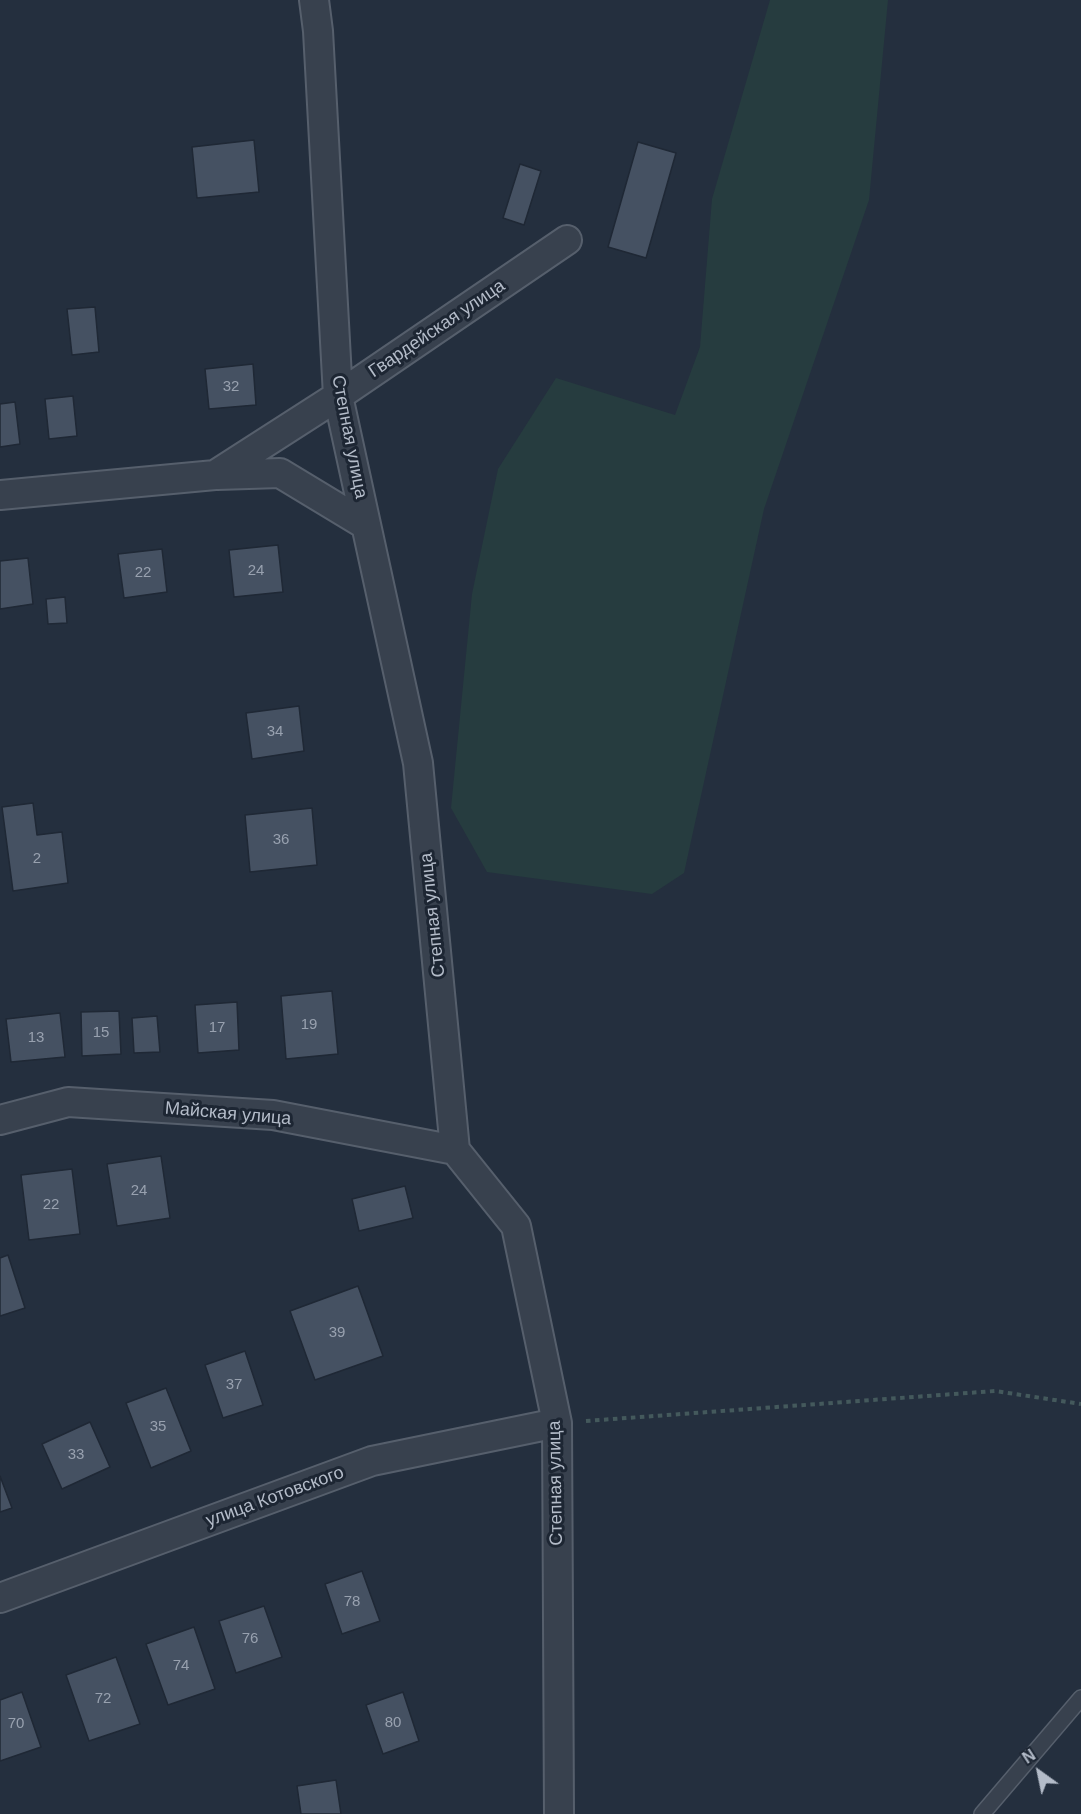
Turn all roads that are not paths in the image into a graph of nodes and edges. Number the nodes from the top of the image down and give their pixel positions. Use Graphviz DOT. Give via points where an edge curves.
graph roads {
  1 [pos="314,0"];
  2 [pos="567,240"];
  3 [pos="338,396"];
  4 [pos="215,476"];
  5 [pos="0,495"];
  6 [pos="366,525"];
  7 [pos="0,1120"];
  8 [pos="455,1150"];
  9 [pos="557,1423"];
  10 [pos="0,1598"];
  11 [pos="1081,1698"];
  12 [pos="559,1814"];
  13 [pos="982,1814"];
  1 -- 3 [label="street, Степная улица"];
  2 -- 3 [label="street, Гвардейская улица"];
  3 -- 4 [label="street, Гвардейская улица"];
  3 -- 6 [label="street, Степная улица"];
  4 -- 5 [label="street, Гвардейская улица"];
  4 -- 6 [label="street" via="280,473"];
  6 -- 8 [label="street, Степная улица" via="418,763"];
  7 -- 8 [label="street, Майская улица" via="68,1102 273,1115"];
  8 -- 9 [label="street, Степная улица" via="516,1226"];
  9 -- 10 [label="street, улица Котовского" via="372,1461"];
  9 -- 12 [label="street, Степная улица"];
  11 -- 13 [label="lane"];
}
